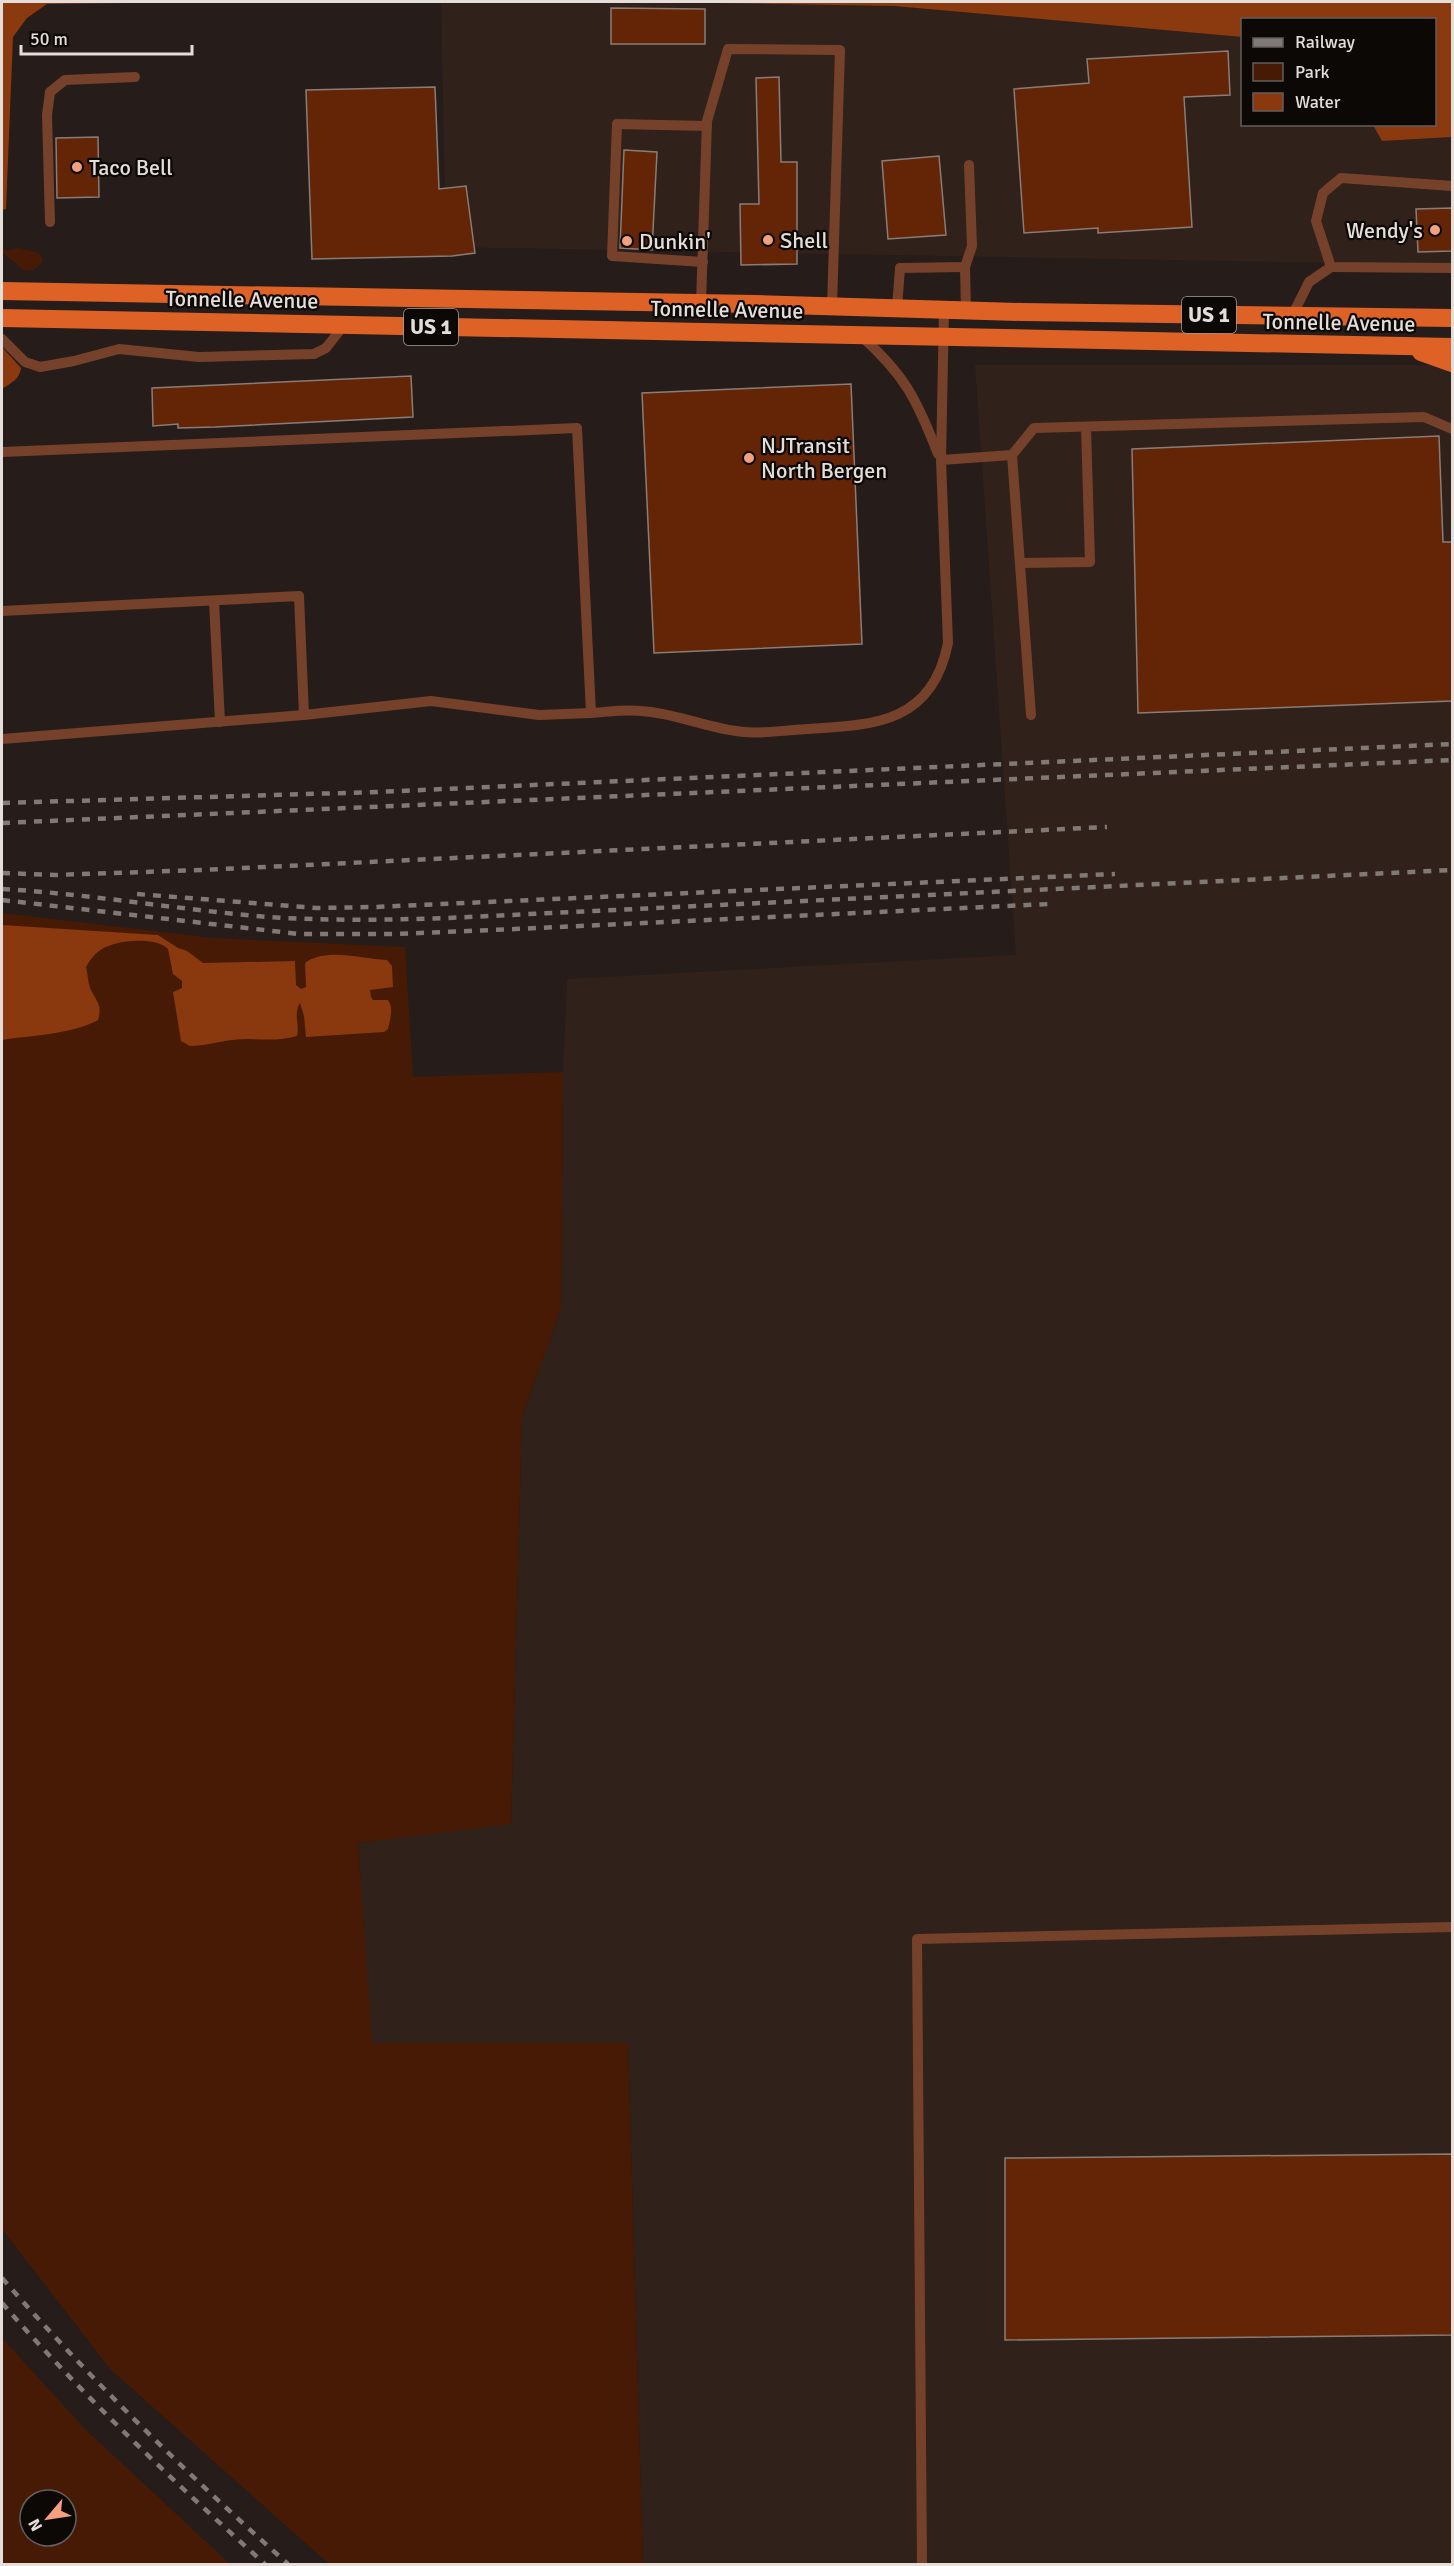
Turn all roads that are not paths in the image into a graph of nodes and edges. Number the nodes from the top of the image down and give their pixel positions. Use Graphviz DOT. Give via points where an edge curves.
graph roads {
  1 [pos="135,77"];
  2 [pos="707,126"];
  3 [pos="969,165"];
  4 [pos="1452,186"];
  5 [pos="50,222"];
  6 [pos="703,262"];
  7 [pos="965,267"];
  8 [pos="1331,267"];
  9 [pos="1452,268"];
  10 [pos="2,291"];
  11 [pos="701,303"];
  12 [pos="832,306"];
  13 [pos="897,308"];
  14 [pos="944,310"];
  15 [pos="966,311"];
  16 [pos="1292,316"];
  17 [pos="2,318"];
  18 [pos="1452,318"];
  19 [pos="344,325"];
  20 [pos="860,336"];
  21 [pos="2,339"];
  22 [pos="943,339"];
  23 [pos="1406,347"];
  24 [pos="1452,348"];
  25 [pos="1452,363"];
  26 [pos="1086,427"];
  27 [pos="1452,429"];
  28 [pos="2,452"];
  29 [pos="1012,455"];
  30 [pos="941,460"];
  31 [pos="1021,563"];
  32 [pos="214,601"];
  33 [pos="2,611"];
  34 [pos="591,713"];
  35 [pos="303,715"];
  36 [pos="1031,715"];
  37 [pos="220,722"];
  38 [pos="2,739"];
  39 [pos="1452,1927"];
  40 [pos="922,2565"];
  1 -- 5 [label="lane" via="65,80 50,92"];
  2 -- 6 [label="lane"];
  2 -- 6 [label="lane" via="617,124 612,256"];
  2 -- 12 [label="lane" via="728,50 840,50"];
  3 -- 7 [label="lane" via="972,246"];
  4 -- 8 [label="lane" via="1341,178 1323,192 1316,221"];
  6 -- 11 [label="lane"];
  7 -- 13 [label="lane" via="900,268"];
  7 -- 15 [label="lane"];
  8 -- 9 [label="lane"];
  8 -- 16 [label="lane" via="1309,282"];
  10 -- 11 [label="highway, Tonnelle Avenue / US 1"];
  11 -- 12 [label="highway, Tonnelle Avenue / US 1"];
  12 -- 13 [label="highway, Tonnelle Avenue / US 1"];
  13 -- 14 [label="highway, Tonnelle Avenue / US 1"];
  14 -- 15 [label="highway, Tonnelle Avenue / US 1"];
  14 -- 22 [label="lane"];
  15 -- 16 [label="highway, Tonnelle Avenue / US 1"];
  16 -- 18 [label="highway, Tonnelle Avenue / US 1"];
  17 -- 19 [label="highway, Tonnelle Avenue / US 1"];
  19 -- 20 [label="highway, Tonnelle Avenue / US 1"];
  19 -- 21 [label="lane" via="326,348 314,354 199,357 119,349 40,367 25,362"];
  20 -- 22 [label="highway, Tonnelle Avenue / US 1"];
  20 -- 30 [label="lane" via="907,384"];
  22 -- 23 [label="highway, Tonnelle Avenue / US 1"];
  22 -- 30 [label="lane"];
  23 -- 24 [label="highway, Tonnelle Avenue / US 1"];
  23 -- 25 [label="highway"];
  26 -- 27 [label="lane" via="1424,417"];
  26 -- 29 [label="lane" via="1034,428"];
  26 -- 31 [label="lane" via="1090,562"];
  28 -- 34 [label="lane" via="577,428"];
  29 -- 30 [label="lane"];
  29 -- 31 [label="lane"];
  30 -- 34 [label="lane" via="948,643 932,686 905,710 858,727 745,732 641,711"];
  31 -- 36 [label="lane"];
  32 -- 33 [label="lane"];
  32 -- 35 [label="lane" via="299,596"];
  32 -- 37 [label="lane"];
  34 -- 35 [label="lane" via="538,715 431,701"];
  35 -- 37 [label="lane"];
  37 -- 38 [label="lane"];
  39 -- 40 [label="lane" via="917,1939"];
}
